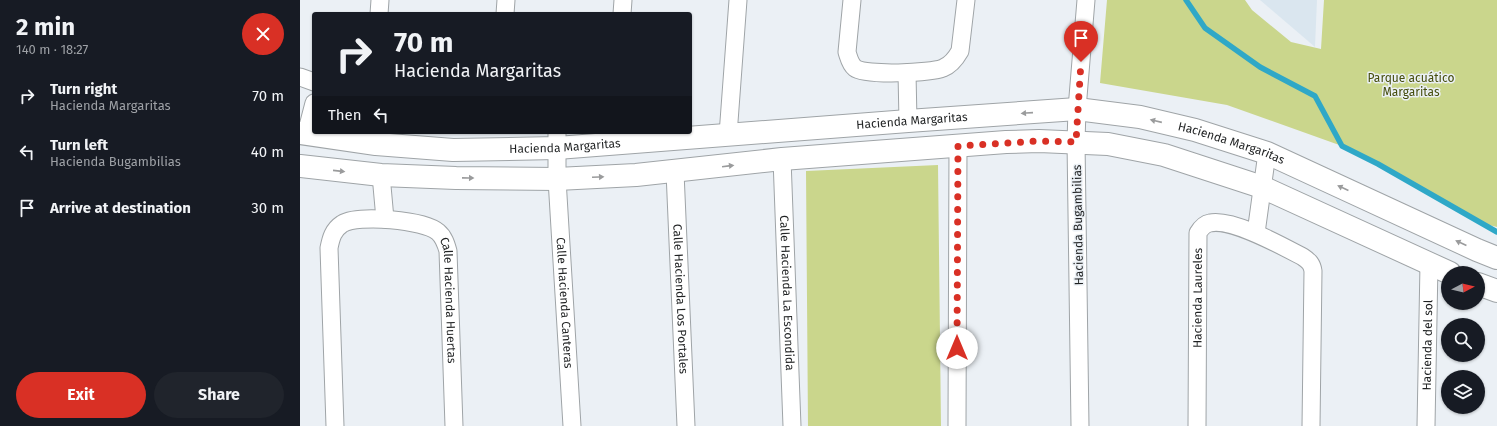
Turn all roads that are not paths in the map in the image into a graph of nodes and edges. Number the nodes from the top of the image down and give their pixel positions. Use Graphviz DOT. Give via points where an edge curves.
graph roads {
  1 [pos="380,0"];
  2 [pos="506,0"];
  3 [pos="623,0"];
  4 [pos="738,0"];
  5 [pos="852,0"];
  6 [pos="966,0"];
  7 [pos="1086,0"];
  8 [pos="379,12"];
  9 [pos="505,12"];
  10 [pos="622,12"];
  11 [pos="907,73"];
  12 [pos="300,77"];
  13 [pos="312,81"];
  14 [pos="312,109"];
  15 [pos="1078,109"];
  16 [pos="908,121"];
  17 [pos="303,134"];
  18 [pos="728,135"];
  19 [pos="388,139"];
  20 [pos="557,140"];
  21 [pos="1076,142"];
  22 [pos="958,146"];
  23 [pos="1267,153"];
  24 [pos="782,159"];
  25 [pos="300,166"];
  26 [pos="675,172"];
  27 [pos="381,175"];
  28 [pos="557,179"];
  29 [pos="1262,187"];
  30 [pos="385,219"];
  31 [pos="1256,233"];
  32 [pos="1497,258"];
  33 [pos="1429,264"];
  34 [pos="1441,269"];
  35 [pos="1485,287"];
  36 [pos="1497,291"];
  37 [pos="335,426"];
  38 [pos="454,426"];
  39 [pos="572,426"];
  40 [pos="686,426"];
  41 [pos="792,426"];
  42 [pos="957,426"];
  43 [pos="1080,426"];
  44 [pos="1197,426"];
  45 [pos="1311,426"];
  46 [pos="1426,426"];
  1 -- 8 [label="street"];
  2 -- 9 [label="street"];
  3 -- 10 [label="street"];
  4 -- 18 [label="street"];
  5 -- 11 [label="street" via="848,52 853,66 860,71"];
  6 -- 11 [label="street" via="960,51 956,58 943,68"];
  7 -- 15 [label="street, Hacienda Bugambilias"];
  11 -- 16 [label="street"];
  12 -- 13 [label="street"];
  14 -- 17 [label="street"];
  15 -- 16 [label="street, Hacienda Margaritas, one-way"];
  15 -- 21 [label="street, Hacienda Bugambilias"];
  23 -- 15 [label="street, Hacienda Margaritas, one-way" via="1195,130 1140,117"];
  16 -- 18 [label="street, Hacienda Margaritas"];
  17 -- 19 [label="street, Hacienda Margaritas"];
  18 -- 20 [label="street, Hacienda Margaritas"];
  19 -- 20 [label="street, Hacienda Margaritas" via="453,150"];
  20 -- 28 [label="street, Calle Hacienda Canteras"];
  21 -- 22 [label="street" via="1039,141"];
  21 -- 29 [label="street" via="1108,144 1164,155"];
  21 -- 43 [label="street, Hacienda Bugambilias"];
  22 -- 24 [label="street"];
  22 -- 42 [label="street"];
  23 -- 29 [label="street"];
  32 -- 23 [label="street, Hacienda Margaritas, one-way"];
  26 -- 24 [label="street, one-way"];
  24 -- 41 [label="street, Calle Hacienda La Escondida"];
  25 -- 27 [label="street, one-way"];
  28 -- 26 [label="street, one-way"];
  26 -- 40 [label="street, Calle Hacienda Los Portales"];
  27 -- 28 [label="street, one-way"];
  27 -- 30 [label="street"];
  28 -- 39 [label="street, Calle Hacienda Canteras"];
  29 -- 31 [label="street"];
  29 -- 33 [label="street"];
  30 -- 37 [label="street, Calle Hacienda Huertas" via="346,222 333,234 329,248"];
  30 -- 38 [label="street, Calle Hacienda Huertas" via="428,226 439,232 447,246"];
  31 -- 44 [label="street, Hacienda Laureles" via="1216,222 1202,226 1198,233"];
  31 -- 45 [label="street, Hacienda Laureles" via="1303,257 1310,262 1314,271"];
  33 -- 34 [label="street"];
  33 -- 46 [label="street, Hacienda del sol"];
  35 -- 36 [label="street"];
}
